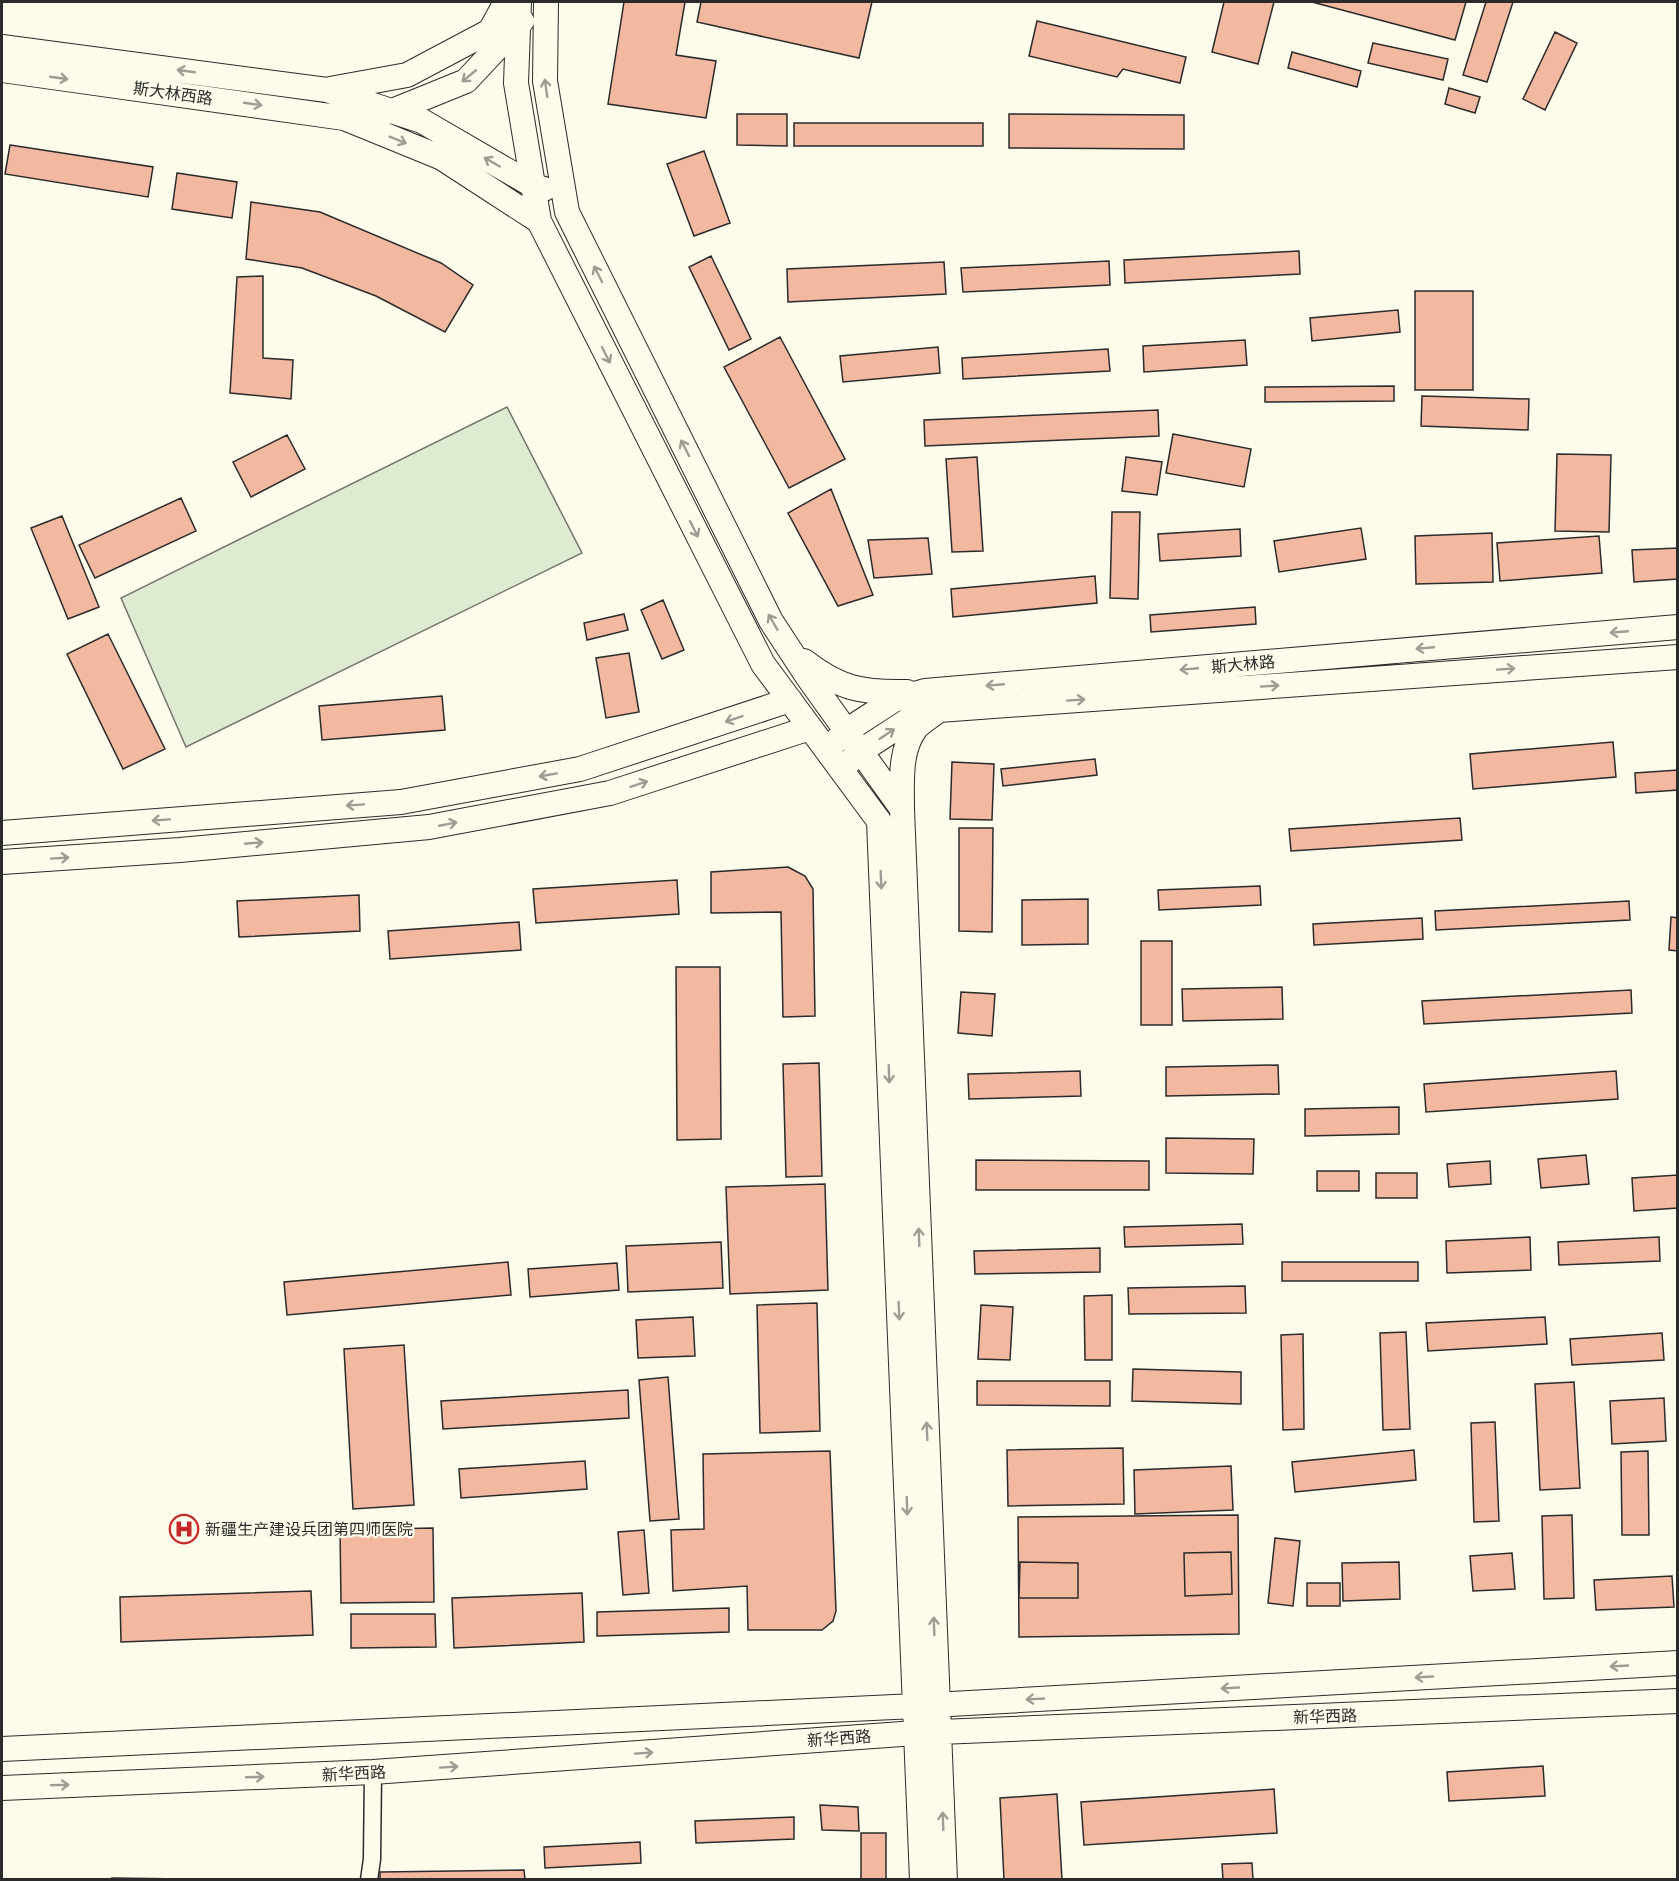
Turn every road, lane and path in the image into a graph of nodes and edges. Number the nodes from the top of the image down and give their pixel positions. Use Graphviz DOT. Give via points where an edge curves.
graph roads {
  1 [pos="506,2"];
  2 [pos="519,2"];
  3 [pos="536,2"];
  4 [pos="546,2"];
  5 [pos="519,26"];
  6 [pos="2,47"];
  7 [pos="2,70"];
  8 [pos="327,90"];
  9 [pos="392,111"];
  10 [pos="344,118"];
  11 [pos="534,186"];
  12 [pos="564,195"];
  13 [pos="539,221"];
  14 [pos="1677,627"];
  15 [pos="789,649"];
  16 [pos="1677,657"];
  17 [pos="790,700"];
  18 [pos="932,701"];
  19 [pos="810,728"];
  20 [pos="846,731"];
  21 [pos="826,750"];
  22 [pos="861,752"];
  23 [pos="841,770"];
  24 [pos="902,809"];
  25 [pos="2,833"];
  26 [pos="2,862"];
  27 [pos="1677,1663"];
  28 [pos="1677,1701"];
  29 [pos="926,1705"];
  30 [pos="928,1732"];
  31 [pos="2,1749"];
  32 [pos="373,1772"];
  33 [pos="2,1788"];
  34 [pos="369,1880"];
  35 [pos="922,1880"];
  36 [pos="945,1880"];
  1 -- 8 [label="main road" via="490,31 407,75"];
  2 -- 5 [label="main road"];
  3 -- 5 [label="main road"];
  12 -- 4 [label="main road, one-way" via="545,81"];
  5 -- 9 [label="main road, one-way" via="466,81"];
  5 -- 11 [label="main road" via="516,83"];
  8 -- 6 [label="main road, 斯大林西路, one-way"];
  7 -- 10 [label="main road, 斯大林西路, one-way"];
  8 -- 9 [label="main road"];
  9 -- 10 [label="main road"];
  11 -- 9 [label="main road, one-way" via="422,121"];
  10 -- 13 [label="main road, one-way" via="442,158"];
  11 -- 12 [label="main road"];
  11 -- 13 [label="main road"];
  15 -- 12 [label="main road, one-way" via="771,621 567,212"];
  13 -- 17 [label="main road, one-way" via="745,631"];
  14 -- 18 [label="main road, 斯大林路, one-way"];
  15 -- 18 [label="main road" via="823,676 848,688"];
  15 -- 20 [label="main road"];
  18 -- 16 [label="main road, 斯大林路, one-way"];
  17 -- 19 [label="main road"];
  17 -- 25 [label="main road, one-way" via="580,769 401,801"];
  18 -- 20 [label="main road, 斯大林路" via="894,700"];
  22 -- 18 [label="main road, 斯大林路, one-way"];
  18 -- 24 [label="main road" via="908,742"];
  19 -- 21 [label="main road"];
  26 -- 19 [label="main road, one-way" via="429,827 610,793"];
  20 -- 21 [label="main road, 斯大林路"];
  20 -- 22 [label="main road"];
  21 -- 23 [label="main road"];
  22 -- 23 [label="main road, 斯大林路"];
  22 -- 24 [label="main road"];
  23 -- 29 [label="main road, one-way" via="879,821"];
  29 -- 24 [label="main road, one-way"];
  27 -- 29 [label="main road, 新华西路, one-way"];
  28 -- 30 [label="main road, 新华西路"];
  29 -- 30 [label="main road"];
  29 -- 31 [label="main road, 新华西路"];
  32 -- 30 [label="main road, 新华西路, one-way"];
  30 -- 35 [label="main road"];
  36 -- 30 [label="main road, one-way"];
  33 -- 32 [label="main road, 新华西路, one-way"];
  32 -- 34 [label="street"];
}
